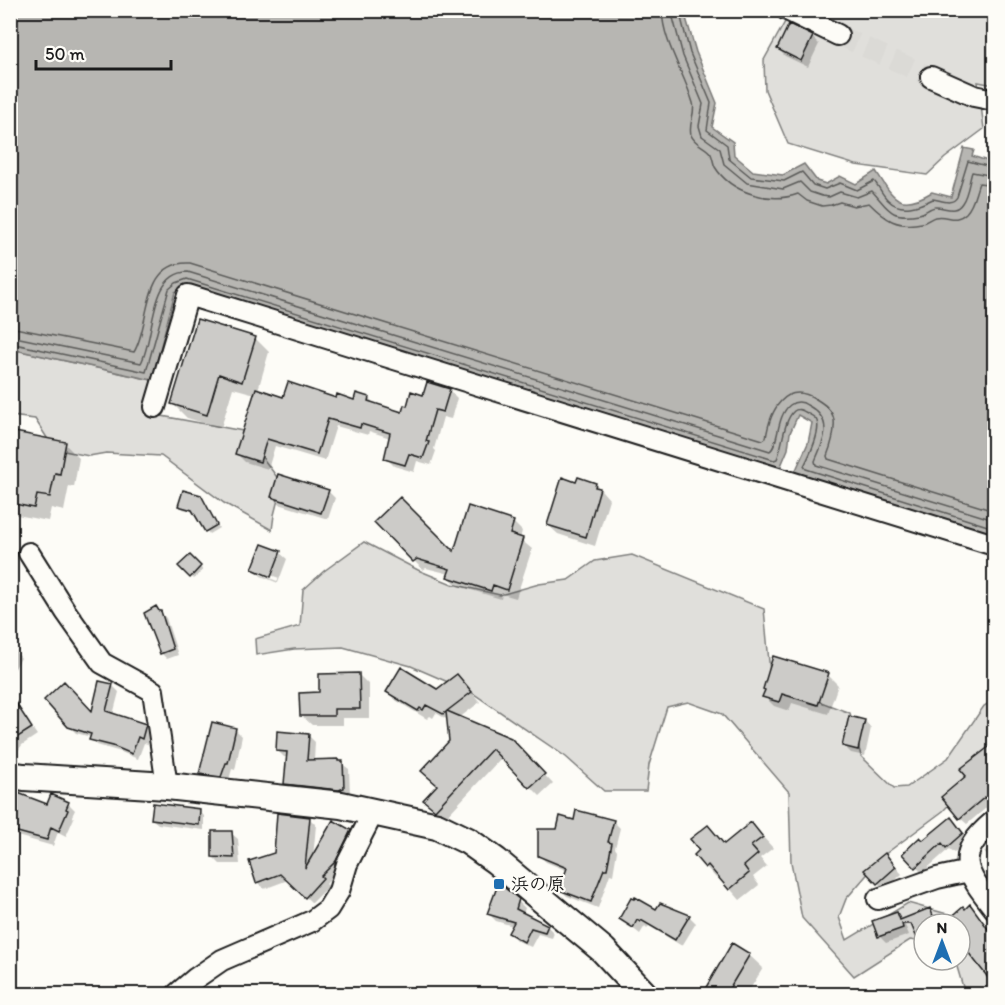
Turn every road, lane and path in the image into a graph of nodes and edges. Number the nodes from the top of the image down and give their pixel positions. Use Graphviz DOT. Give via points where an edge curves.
graph roads {
  1 [pos="787,10"];
  2 [pos="838,35"];
  3 [pos="931,77"];
  4 [pos="994,100"];
  5 [pos="155,407"];
  6 [pos="994,545"];
  7 [pos="28,553"];
  8 [pos="10,775"];
  9 [pos="167,786"];
  10 [pos="374,811"];
  11 [pos="994,821"];
  12 [pos="969,871"];
  13 [pos="878,899"];
  14 [pos="994,908"];
  15 [pos="177,994"];
  16 [pos="644,994"];
  1 -- 2 [label="street"];
  3 -- 4 [label="street" via="974,96"];
  5 -- 6 [label="street" via="188,295"];
  7 -- 9 [label="street" via="102,663 153,691"];
  8 -- 9 [label="street"];
  9 -- 10 [label="street"];
  10 -- 15 [label="street" via="328,909 312,921 222,960"];
  10 -- 16 [label="street" via="437,826 479,848 603,950"];
  11 -- 12 [label="street" via="971,845"];
  12 -- 13 [label="street"];
  12 -- 14 [label="street"];
}
